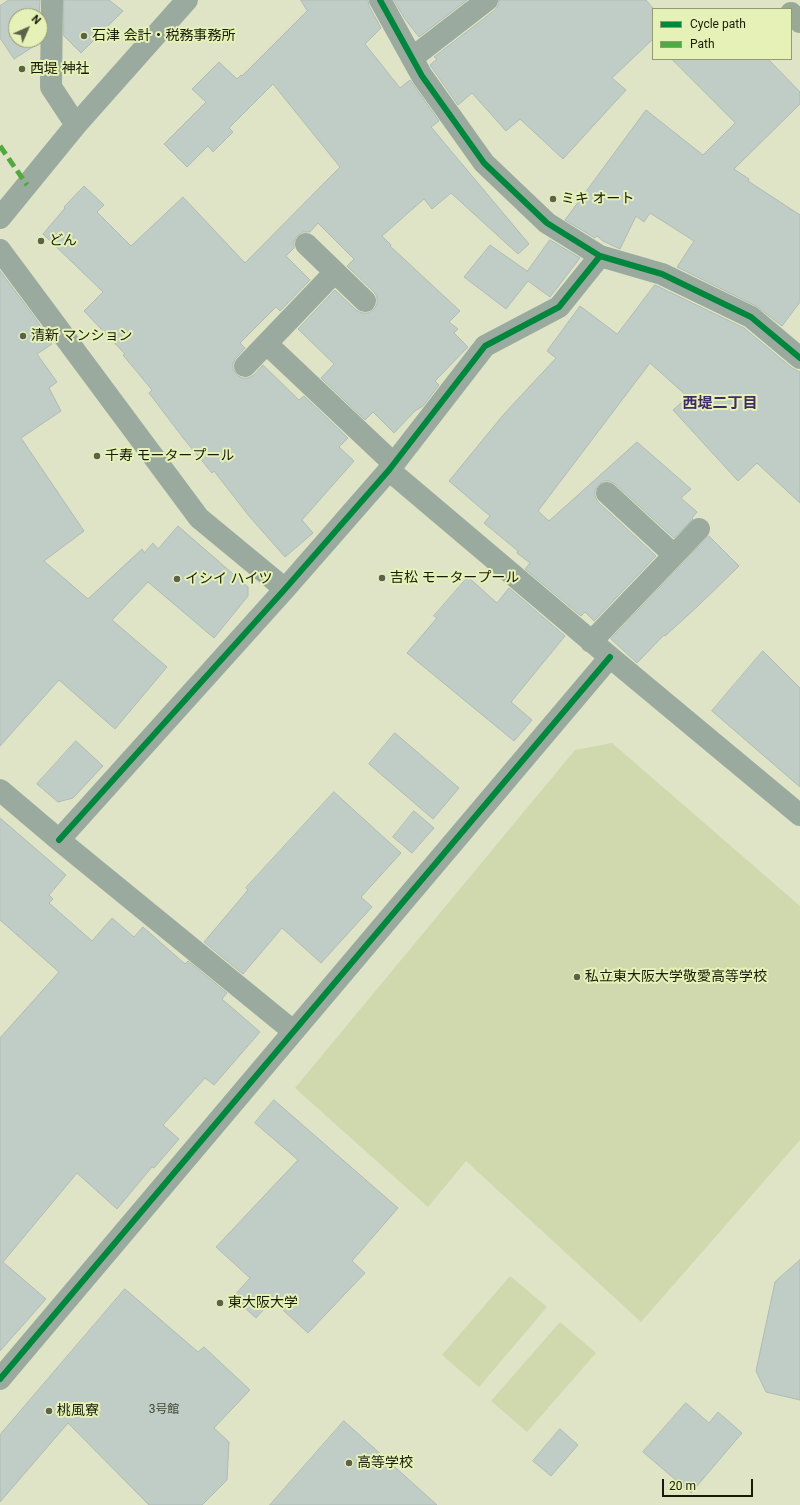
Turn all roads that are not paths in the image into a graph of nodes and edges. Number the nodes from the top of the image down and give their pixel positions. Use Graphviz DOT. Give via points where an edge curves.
graph roads {
  1 [pos="52,0"];
  2 [pos="187,0"];
  3 [pos="380,0"];
  4 [pos="487,0"];
  5 [pos="779,0"];
  6 [pos="786,8"];
  7 [pos="792,14"];
  8 [pos="800,22"];
  9 [pos="412,58"];
  10 [pos="76,125"];
  11 [pos="0,218"];
  12 [pos="306,244"];
  13 [pos="0,250"];
  14 [pos="600,256"];
  15 [pos="335,272"];
  16 [pos="365,301"];
  17 [pos="267,344"];
  18 [pos="800,358"];
  19 [pos="245,366"];
  20 [pos="391,467"];
  21 [pos="608,494"];
  22 [pos="699,529"];
  23 [pos="674,555"];
  24 [pos="285,589"];
  25 [pos="591,642"];
  26 [pos="610,657"];
  27 [pos="0,790"];
  28 [pos="800,814"];
  29 [pos="59,840"];
  30 [pos="293,1031"];
  31 [pos="0,1379"];
  1 -- 10 [label="street" via="51,87"];
  2 -- 10 [label="street"];
  3 -- 9 [label="street"];
  4 -- 9 [label="street"];
  5 -- 6 [label="highway"];
  7 -- 8 [label="highway"];
  9 -- 14 [label="street" via="484,163 547,223"];
  10 -- 11 [label="street"];
  12 -- 15 [label="street"];
  13 -- 24 [label="street" via="199,518"];
  14 -- 18 [label="street" via="662,274 751,317"];
  14 -- 20 [label="street" via="559,307 485,346"];
  15 -- 16 [label="street"];
  15 -- 17 [label="street"];
  17 -- 19 [label="street"];
  17 -- 20 [label="street"];
  20 -- 24 [label="street"];
  20 -- 25 [label="street"];
  21 -- 23 [label="street"];
  22 -- 23 [label="street"];
  23 -- 25 [label="street"];
  24 -- 29 [label="street"];
  25 -- 26 [label="street"];
  26 -- 28 [label="street"];
  26 -- 30 [label="street"];
  27 -- 29 [label="street"];
  29 -- 30 [label="street"];
  30 -- 31 [label="street"];
}
